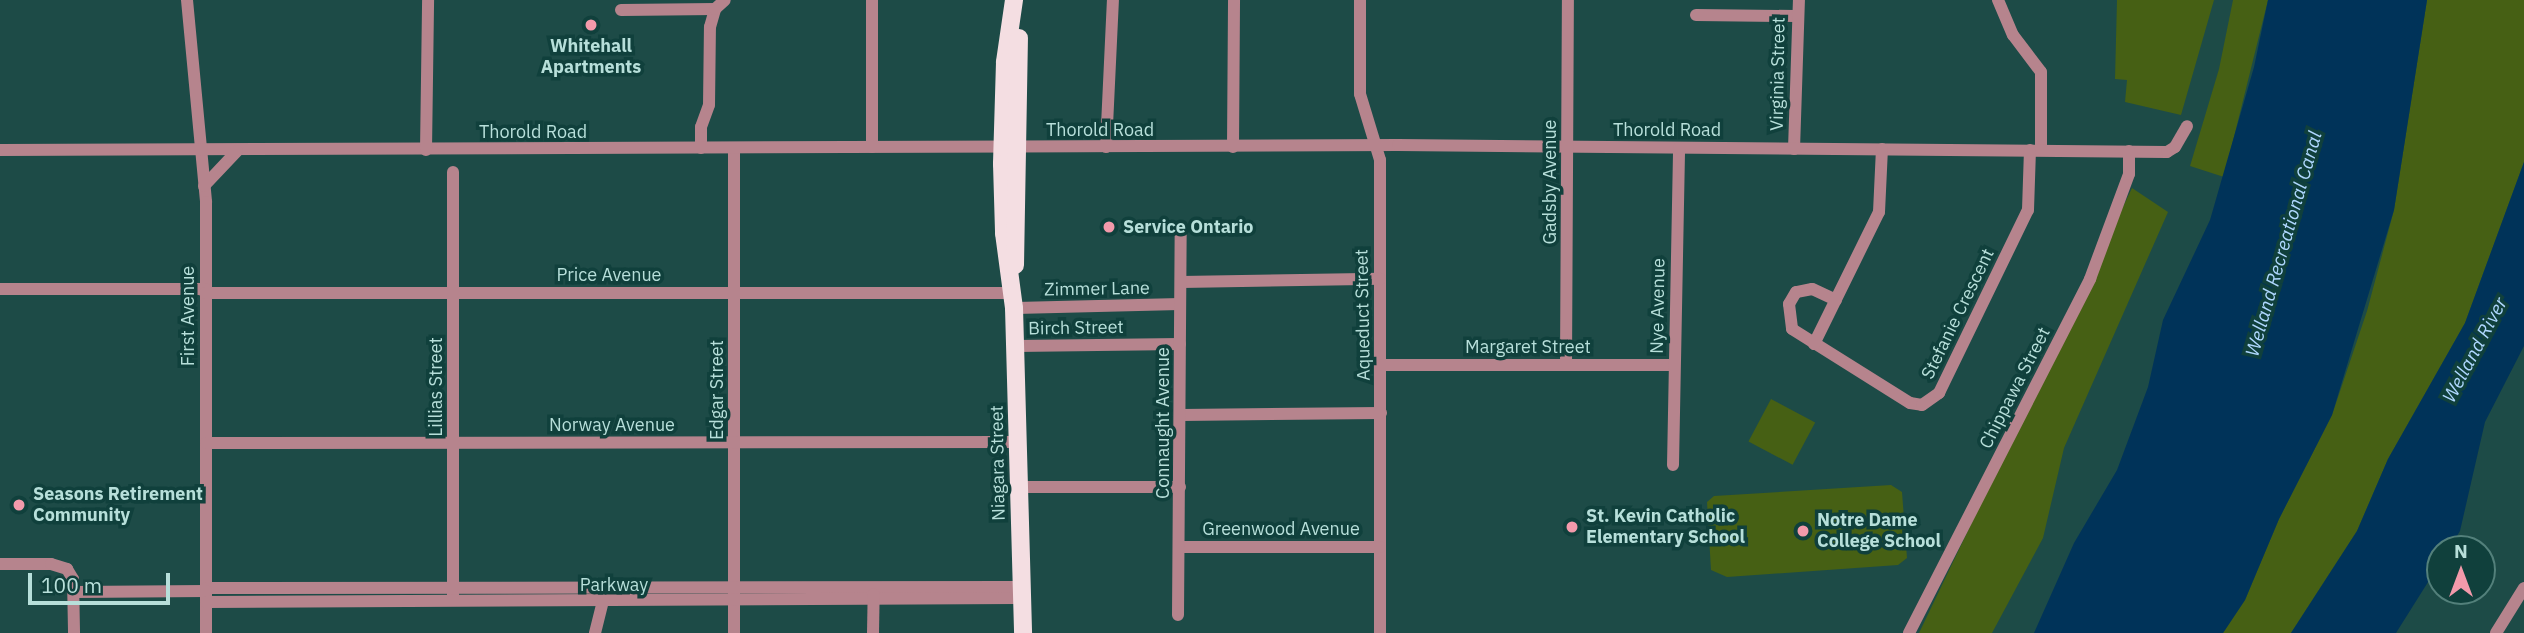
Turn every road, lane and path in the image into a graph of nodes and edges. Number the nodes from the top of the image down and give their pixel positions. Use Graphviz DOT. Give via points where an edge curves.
graph roads {
  1 [pos="187,0"];
  2 [pos="428,0"];
  3 [pos="725,0"];
  4 [pos="872,0"];
  5 [pos="1014,0"];
  6 [pos="1020,0"];
  7 [pos="1113,0"];
  8 [pos="1234,0"];
  9 [pos="1360,0"];
  10 [pos="1569,0"];
  11 [pos="1799,0"];
  12 [pos="1998,0"];
  13 [pos="715,9"];
  14 [pos="621,10"];
  15 [pos="1696,15"];
  16 [pos="1795,16"];
  17 [pos="2187,126"];
  18 [pos="1374,145"];
  19 [pos="872,147"];
  20 [pos="1010,147"];
  21 [pos="1106,147"];
  22 [pos="1233,147"];
  23 [pos="1568,147"];
  24 [pos="701,148"];
  25 [pos="734,148"];
  26 [pos="1678,148"];
  27 [pos="1794,149"];
  28 [pos="1882,149"];
  29 [pos="0,150"];
  30 [pos="426,150"];
  31 [pos="2036,150"];
  32 [pos="201,151"];
  33 [pos="237,151"];
  34 [pos="2129,151"];
  35 [pos="453,172"];
  36 [pos="204,186"];
  37 [pos="1181,230"];
  38 [pos="1380,279"];
  39 [pos="1181,282"];
  40 [pos="0,289"];
  41 [pos="205,291"];
  42 [pos="454,293"];
  43 [pos="734,293"];
  44 [pos="1013,300"];
  45 [pos="1836,300"];
  46 [pos="1180,304"];
  47 [pos="1180,344"];
  48 [pos="1814,344"];
  49 [pos="1015,346"];
  50 [pos="1382,365"];
  51 [pos="1566,365"];
  52 [pos="1674,365"];
  53 [pos="1381,414"];
  54 [pos="1181,415"];
  55 [pos="734,442"];
  56 [pos="1019,442"];
  57 [pos="206,443"];
  58 [pos="454,443"];
  59 [pos="1673,465"];
  60 [pos="1020,487"];
  61 [pos="1180,487"];
  62 [pos="1181,547"];
  63 [pos="1380,547"];
  64 [pos="0,564"];
  65 [pos="335,587"];
  66 [pos="604,587"];
  67 [pos="734,587"];
  68 [pos="874,587"];
  69 [pos="453,588"];
  70 [pos="2524,588"];
  71 [pos="74,592"];
  72 [pos="1022,593"];
  73 [pos="206,594"];
  74 [pos="734,601"];
  75 [pos="453,602"];
  76 [pos="604,602"];
  77 [pos="873,602"];
  78 [pos="336,603"];
  79 [pos="1178,615"];
  80 [pos="74,633"];
  81 [pos="206,633"];
  82 [pos="595,633"];
  83 [pos="734,633"];
  84 [pos="873,633"];
  85 [pos="1023,633"];
  86 [pos="1380,633"];
  87 [pos="1909,633"];
  88 [pos="2496,633"];
  1 -- 32 [label="street, First Avenue"];
  2 -- 30 [label="street"];
  3 -- 13 [label="street"];
  4 -- 19 [label="street"];
  5 -- 20 [label="main road, Niagara Street" via="1008,28"];
  6 -- 20 [label="main road, Niagara Street"];
  7 -- 21 [label="street"];
  8 -- 22 [label="street"];
  9 -- 18 [label="street, Aqueduct Street" via="1360,94"];
  10 -- 23 [label="street, Gadsby Avenue"];
  11 -- 16 [label="street, Virginia Street"];
  12 -- 31 [label="street" via="2013,35 2041,72"];
  13 -- 14 [label="street"];
  13 -- 24 [label="street" via="710,27 709,105 701,127"];
  15 -- 16 [label="street"];
  16 -- 27 [label="street, Virginia Street"];
  17 -- 34 [label="street, Thorold Road" via="2171,151"];
  18 -- 22 [label="street, Thorold Road"];
  18 -- 23 [label="street, Thorold Road"];
  18 -- 38 [label="street, Aqueduct Street" via="1380,160"];
  19 -- 20 [label="street, Thorold Road"];
  19 -- 25 [label="street, Thorold Road"];
  20 -- 21 [label="street, Thorold Road"];
  20 -- 44 [label="main road, Niagara Street" via="1018,234"];
  21 -- 22 [label="street, Thorold Road"];
  23 -- 26 [label="street, Thorold Road"];
  23 -- 51 [label="street, Gadsby Avenue"];
  24 -- 25 [label="street, Thorold Road"];
  24 -- 30 [label="street, Thorold Road"];
  25 -- 43 [label="street, Edgar Street"];
  26 -- 27 [label="street, Thorold Road"];
  26 -- 52 [label="street, Nye Avenue"];
  27 -- 28 [label="street, Thorold Road"];
  28 -- 31 [label="street, Thorold Road"];
  28 -- 45 [label="street" via="1879,212"];
  29 -- 32 [label="street, Thorold Road"];
  30 -- 33 [label="street, Thorold Road"];
  31 -- 34 [label="street, Thorold Road"];
  31 -- 48 [label="street, Stefanie Crescent" via="2028,210 1940,393 1922,405 1910,404"];
  32 -- 33 [label="street, Thorold Road"];
  32 -- 36 [label="street, First Avenue"];
  33 -- 36 [label="street"];
  34 -- 87 [label="street, Chippawa Street" via="2129,174 2090,279"];
  35 -- 42 [label="street, Lillias Street"];
  36 -- 41 [label="street, First Avenue"];
  37 -- 39 [label="street, Connaught Avenue"];
  38 -- 39 [label="street"];
  38 -- 50 [label="street, Aqueduct Street"];
  39 -- 46 [label="street, Connaught Avenue"];
  40 -- 41 [label="street, Price Avenue"];
  41 -- 42 [label="street, Price Avenue"];
  41 -- 57 [label="street, First Avenue"];
  42 -- 43 [label="street, Price Avenue"];
  42 -- 58 [label="street, Lillias Street"];
  43 -- 44 [label="street, Price Avenue"];
  43 -- 55 [label="street, Edgar Street"];
  44 -- 46 [label="street, Zimmer Lane"];
  44 -- 49 [label="main road, Niagara Street"];
  45 -- 48 [label="street"];
  45 -- 48 [label="street, Stefanie Crescent" via="1805,288 1793,294 1789,323 1796,334"];
  46 -- 47 [label="street, Connaught Avenue"];
  47 -- 49 [label="street, Birch Street"];
  47 -- 54 [label="street, Connaught Avenue"];
  49 -- 56 [label="main road, Niagara Street"];
  50 -- 51 [label="street, Margaret Street"];
  50 -- 53 [label="street, Aqueduct Street"];
  51 -- 52 [label="street, Margaret Street"];
  52 -- 59 [label="street, Nye Avenue"];
  53 -- 54 [label="street"];
  53 -- 63 [label="street, Aqueduct Street"];
  54 -- 61 [label="street, Connaught Avenue"];
  55 -- 56 [label="street, Norway Avenue"];
  55 -- 58 [label="street, Norway Avenue"];
  55 -- 67 [label="street, Edgar Street"];
  56 -- 60 [label="main road, Niagara Street"];
  57 -- 58 [label="street, Norway Avenue"];
  57 -- 73 [label="street, First Avenue"];
  58 -- 69 [label="street, Lillias Street"];
  60 -- 61 [label="street"];
  60 -- 72 [label="main road, Niagara Street"];
  61 -- 62 [label="street, Connaught Avenue"];
  62 -- 63 [label="street, Greenwood Avenue"];
  62 -- 79 [label="street, Connaught Avenue"];
  63 -- 86 [label="street, Aqueduct Street"];
  64 -- 71 [label="street" via="64,567 73,576"];
  65 -- 69 [label="street, Parkway"];
  65 -- 73 [label="street, Parkway"];
  65 -- 78 [label="street"];
  66 -- 67 [label="street, Parkway"];
  66 -- 69 [label="street, Parkway"];
  66 -- 76 [label="street"];
  67 -- 68 [label="street, Parkway"];
  67 -- 74 [label="street, Edgar Street"];
  68 -- 72 [label="street, Parkway"];
  68 -- 77 [label="street"];
  69 -- 75 [label="street, Lillias Street"];
  70 -- 88 [label="street"];
  71 -- 73 [label="street, Parkway"];
  71 -- 80 [label="street"];
  72 -- 77 [label="street, Parkway"];
  72 -- 85 [label="main road, Niagara Street"];
  73 -- 78 [label="street, Parkway"];
  73 -- 81 [label="street, First Avenue"];
  74 -- 76 [label="street, Parkway"];
  74 -- 77 [label="street, Parkway"];
  74 -- 83 [label="street, Edgar Street"];
  75 -- 76 [label="street, Parkway"];
  75 -- 78 [label="street, Parkway"];
  76 -- 82 [label="street"];
  77 -- 84 [label="street"];
}
